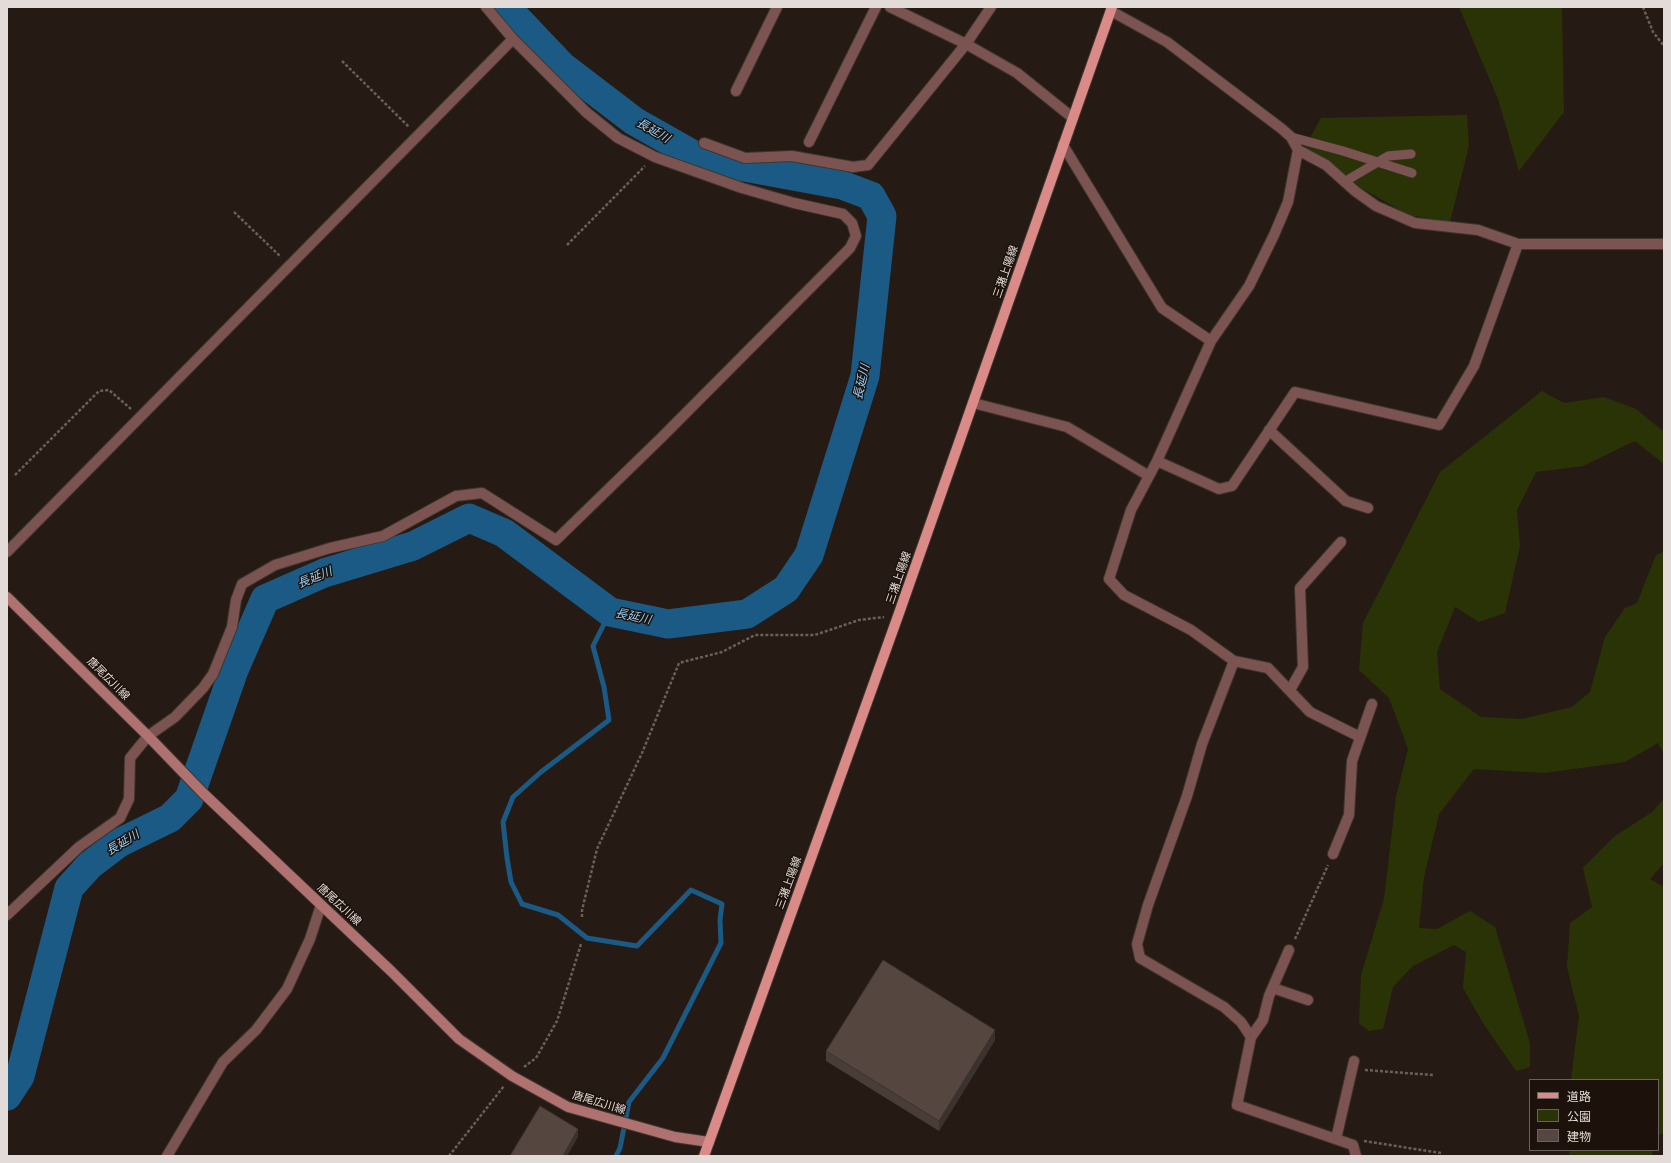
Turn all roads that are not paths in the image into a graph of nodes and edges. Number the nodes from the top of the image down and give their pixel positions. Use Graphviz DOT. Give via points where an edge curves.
graph roads {
  1 [pos="486,7"];
  2 [pos="777,7"];
  3 [pos="876,7"];
  4 [pos="890,7"];
  5 [pos="991,7"];
  6 [pos="1112,9"];
  7 [pos="513,39"];
  8 [pos="966,44"];
  9 [pos="736,90"];
  10 [pos="1073,118"];
  11 [pos="1291,137"];
  12 [pos="808,142"];
  13 [pos="704,143"];
  14 [pos="1063,145"];
  15 [pos="1298,150"];
  16 [pos="1411,154"];
  17 [pos="1379,162"];
  18 [pos="1412,173"];
  19 [pos="1344,182"];
  20 [pos="1518,244"];
  21 [pos="1664,244"];
  22 [pos="1211,341"];
  23 [pos="973,403"];
  24 [pos="1269,430"];
  25 [pos="1157,461"];
  26 [pos="1149,476"];
  27 [pos="1368,508"];
  28 [pos="1341,542"];
  29 [pos="7,552"];
  30 [pos="7,597"];
  31 [pos="1234,661"];
  32 [pos="1290,690"];
  33 [pos="1372,704"];
  34 [pos="148,736"];
  35 [pos="1360,737"];
  36 [pos="1334,854"];
  37 [pos="321,905"];
  38 [pos="7,915"];
  39 [pos="1289,950"];
  40 [pos="1273,988"];
  41 [pos="1308,1000"];
  42 [pos="1251,1037"];
  43 [pos="1354,1065"];
  44 [pos="1336,1139"];
  45 [pos="709,1142"];
  46 [pos="167,1156"];
  47 [pos="704,1156"];
  48 [pos="1356,1156"];
  1 -- 7 [label="street"];
  2 -- 9 [label="street"];
  3 -- 12 [label="street"];
  4 -- 8 [label="street"];
  5 -- 8 [label="street"];
  6 -- 10 [label="main road, 三潴上陽線"];
  6 -- 11 [label="street" via="1167,42"];
  7 -- 29 [label="street"];
  7 -- 34 [label="street" via="618,138 651,155 742,188 843,214 852,223 856,236 850,248 556,540 482,493 456,496 383,536 330,548 275,565 242,584 236,600 232,627 213,674 203,688 175,717"];
  8 -- 10 [label="street" via="1017,73"];
  8 -- 13 [label="street" via="868,165 853,167 792,156 745,158"];
  10 -- 14 [label="main road, 三潴上陽線"];
  11 -- 15 [label="street"];
  11 -- 17 [label="lane"];
  14 -- 22 [label="street" via="1162,308"];
  14 -- 23 [label="main road, 三潴上陽線"];
  15 -- 19 [label="street" via="1326,165"];
  15 -- 22 [label="street" via="1288,202 1274,235 1249,286"];
  16 -- 17 [label="lane" via="1388,156"];
  17 -- 18 [label="lane"];
  17 -- 19 [label="lane"];
  19 -- 20 [label="street" via="1376,206 1415,223 1478,230"];
  20 -- 21 [label="street"];
  20 -- 24 [label="street" via="1474,366 1439,425 1295,392"];
  22 -- 25 [label="street"];
  23 -- 26 [label="street" via="1067,427"];
  23 -- 45 [label="main road, 三潴上陽線"];
  24 -- 25 [label="street" via="1232,486 1219,489"];
  24 -- 27 [label="street" via="1346,502"];
  25 -- 26 [label="street"];
  26 -- 31 [label="street" via="1131,510 1109,579 1124,595 1191,630"];
  28 -- 32 [label="street" via="1300,588 1303,667"];
  30 -- 34 [label="main road, 唐尾広川線"];
  31 -- 32 [label="street" via="1268,668"];
  31 -- 42 [label="street" via="1202,744 1137,944 1140,958 1224,1007"];
  32 -- 35 [label="street" via="1310,712"];
  33 -- 35 [label="street"];
  34 -- 37 [label="main road, 唐尾広川線" via="203,793"];
  34 -- 38 [label="street" via="130,758 129,800 120,818 79,847"];
  35 -- 36 [label="street" via="1352,761 1349,815"];
  37 -- 45 [label="main road, 唐尾広川線" via="459,1039 512,1076 568,1107 674,1137"];
  37 -- 46 [label="street" via="310,939 287,989 256,1030 223,1062"];
  39 -- 40 [label="street"];
  40 -- 41 [label="street"];
  40 -- 42 [label="street" via="1263,1020"];
  42 -- 44 [label="street" via="1237,1105"];
  43 -- 44 [label="street"];
  44 -- 48 [label="street" via="1353,1145"];
  45 -- 47 [label="main road, 三潴上陽線"];
}
